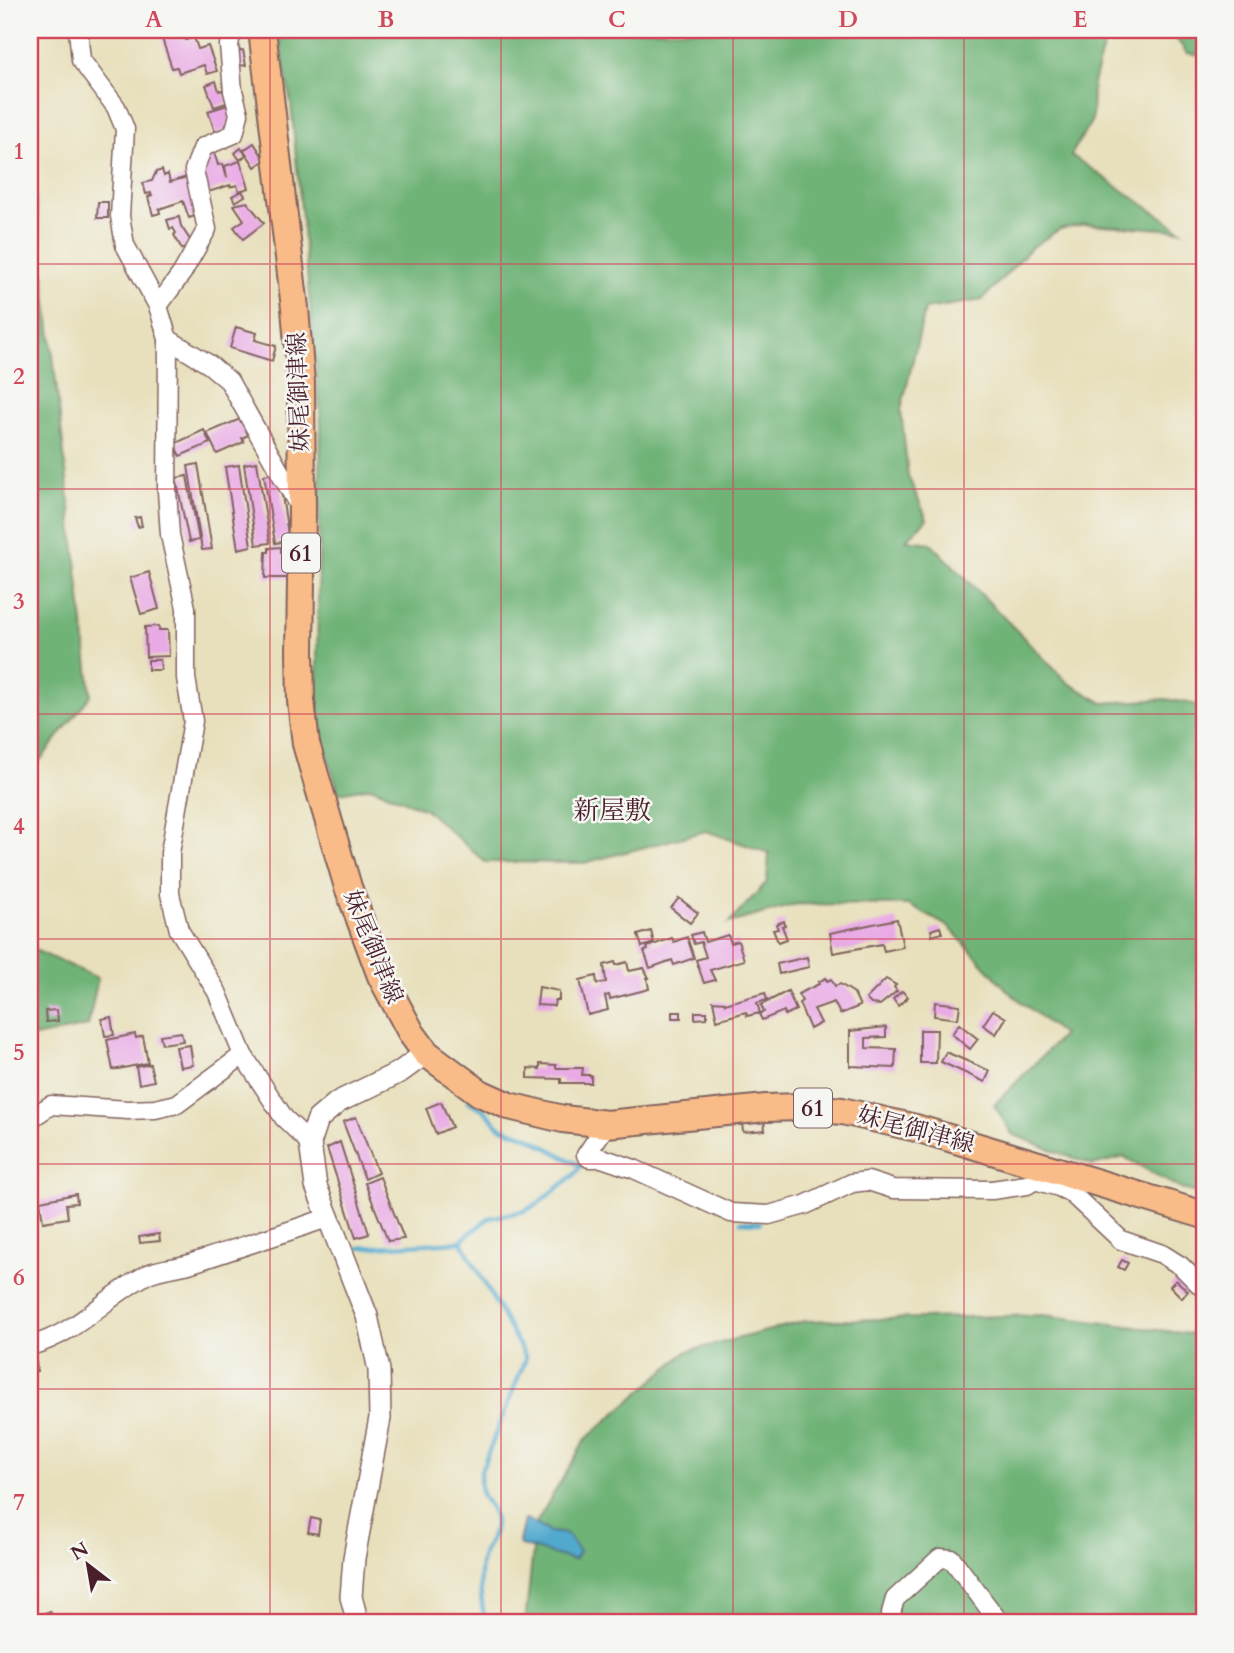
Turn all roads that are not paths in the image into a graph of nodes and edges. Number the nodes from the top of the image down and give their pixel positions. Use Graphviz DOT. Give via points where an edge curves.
graph roads {
  1 [pos="78,30"];
  2 [pos="232,30"];
  3 [pos="262,30"];
  4 [pos="158,306"];
  5 [pos="168,339"];
  6 [pos="302,510"];
  7 [pos="426,1053"];
  8 [pos="243,1055"];
  9 [pos="30,1119"];
  10 [pos="607,1124"];
  11 [pos="310,1143"];
  12 [pos="1040,1173"];
  13 [pos="1204,1215"];
  14 [pos="327,1218"];
  15 [pos="1204,1289"];
  16 [pos="30,1346"];
  17 [pos="358,1623"];
  18 [pos="896,1623"];
  19 [pos="1000,1623"];
  1 -- 4 [label="street" via="82,60 116,107 125,129 120,216 125,244"];
  2 -- 4 [label="street" via="229,45 239,114 234,134 203,147 194,170 207,229"];
  3 -- 6 [label="main road, 妹尾御津線 / 61" via="295,308"];
  4 -- 5 [label="street"];
  5 -- 6 [label="street" via="229,381"];
  5 -- 8 [label="street" via="167,491 170,535 186,608 186,678 193,721 170,853 170,894 180,930 217,992"];
  6 -- 7 [label="main road, 妹尾御津線 / 61" via="300,677 306,744 348,887 381,976"];
  7 -- 10 [label="main road, 妹尾御津線 / 61" via="480,1093 509,1106"];
  7 -- 11 [label="street" via="400,1072 338,1102 318,1119"];
  8 -- 9 [label="street" via="177,1104 128,1110 51,1105"];
  8 -- 11 [label="street" via="284,1118"];
  10 -- 12 [label="main road, 妹尾御津線 / 61" via="766,1108 842,1111 916,1128"];
  10 -- 12 [label="street" via="586,1156 634,1169 731,1213 789,1211 852,1183 868,1181 893,1189 992,1190 1027,1185"];
  11 -- 14 [label="street"];
  12 -- 13 [label="main road, 妹尾御津線 / 61"];
  12 -- 15 [label="street" via="1071,1193 1121,1240 1153,1258 1181,1266"];
  14 -- 16 [label="street" via="151,1273 115,1294 87,1319 53,1339"];
  14 -- 17 [label="street" via="367,1316 379,1370 380,1418 354,1558 351,1597"];
  18 -- 19 [label="street" via="891,1612 895,1599 940,1559 952,1559"];
}
